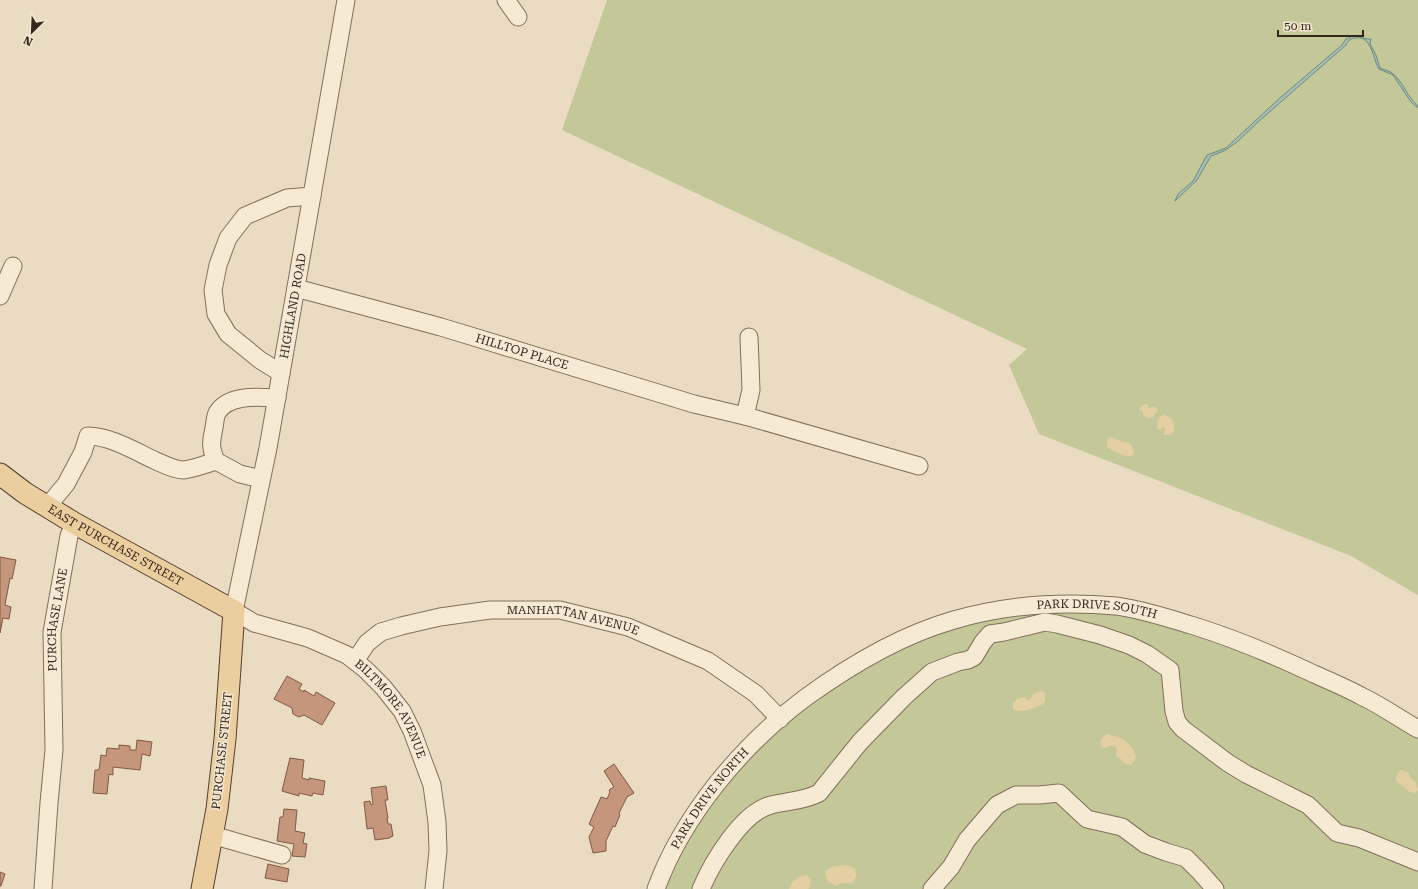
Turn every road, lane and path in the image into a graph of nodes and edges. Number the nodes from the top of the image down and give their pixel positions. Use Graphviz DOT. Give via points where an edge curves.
graph roads {
  1 [pos="346,0"];
  2 [pos="506,0"];
  3 [pos="518,17"];
  4 [pos="312,196"];
  5 [pos="13,266"];
  6 [pos="296,288"];
  7 [pos="0,296"];
  8 [pos="749,337"];
  9 [pos="281,373"];
  10 [pos="277,398"];
  11 [pos="747,417"];
  12 [pos="216,461"];
  13 [pos="919,466"];
  14 [pos="0,474"];
  15 [pos="262,479"];
  16 [pos="47,507"];
  17 [pos="74,523"];
  18 [pos="234,611"];
  19 [pos="355,661"];
  20 [pos="780,719"];
  21 [pos="1418,729"];
  22 [pos="212,835"];
  23 [pos="282,855"];
  24 [pos="1418,862"];
  25 [pos="43,889"];
  26 [pos="202,889"];
  27 [pos="434,889"];
  28 [pos="656,889"];
  29 [pos="700,889"];
  30 [pos="932,889"];
  31 [pos="1215,889"];
  1 -- 4 [label="street, HIGHLAND ROAD"];
  2 -- 3 [label="street"];
  4 -- 6 [label="street, HIGHLAND ROAD"];
  4 -- 9 [label="street" via="287,198 244,216 228,238 218,265 213,290 216,314 228,334"];
  5 -- 7 [label="street"];
  6 -- 9 [label="street, HIGHLAND ROAD"];
  6 -- 11 [label="street, HILLTOP PLACE" via="441,328 694,404"];
  8 -- 11 [label="street" via="751,390"];
  9 -- 10 [label="street, HIGHLAND ROAD"];
  10 -- 12 [label="street" via="250,397 226,403 217,414 213,430 211,448"];
  10 -- 15 [label="street, HIGHLAND ROAD"];
  11 -- 13 [label="street, HILLTOP PLACE"];
  12 -- 15 [label="street" via="240,474"];
  12 -- 16 [label="street" via="182,470 98,436 88,436 69,479"];
  14 -- 16 [label="main road, EAST PURCHASE STREET"];
  15 -- 18 [label="street, HIGHLAND ROAD"];
  16 -- 17 [label="main road, EAST PURCHASE STREET"];
  17 -- 18 [label="main road, EAST PURCHASE STREET"];
  17 -- 25 [label="street, PURCHASE LANE" via="68,536 52,632 54,750"];
  18 -- 19 [label="street, BILTMORE AVENUE" via="254,623 325,645"];
  18 -- 22 [label="main road, PURCHASE STREET" via="225,739"];
  19 -- 20 [label="street, MANHATTAN AVENUE" via="367,643 381,632 401,626 490,610 560,610 628,627 708,661 756,694"];
  19 -- 27 [label="street, BILTMORE AVENUE" via="383,686 402,711 432,785 438,851"];
  20 -- 21 [label="street, PARK DRIVE SOUTH" via="833,678 914,634 953,620 992,611 1074,604 1118,607 1214,632 1265,651 1364,697"];
  20 -- 28 [label="street, PARK DRIVE NORTH" via="716,783 694,812"];
  22 -- 23 [label="street"];
  22 -- 26 [label="main road, PURCHASE STREET"];
  24 -- 29 [label="street" via="1359,838 1337,833 1308,805 1246,774 1183,729 1177,722 1174,711 1170,670 1147,654 1100,635 1045,622 990,634 974,657 932,672 860,742 819,793 812,797 769,805 754,813 719,853"];
  30 -- 31 [label="street" via="997,804 1016,795 1059,792 1087,819 1122,827 1146,844 1186,858"];
}
